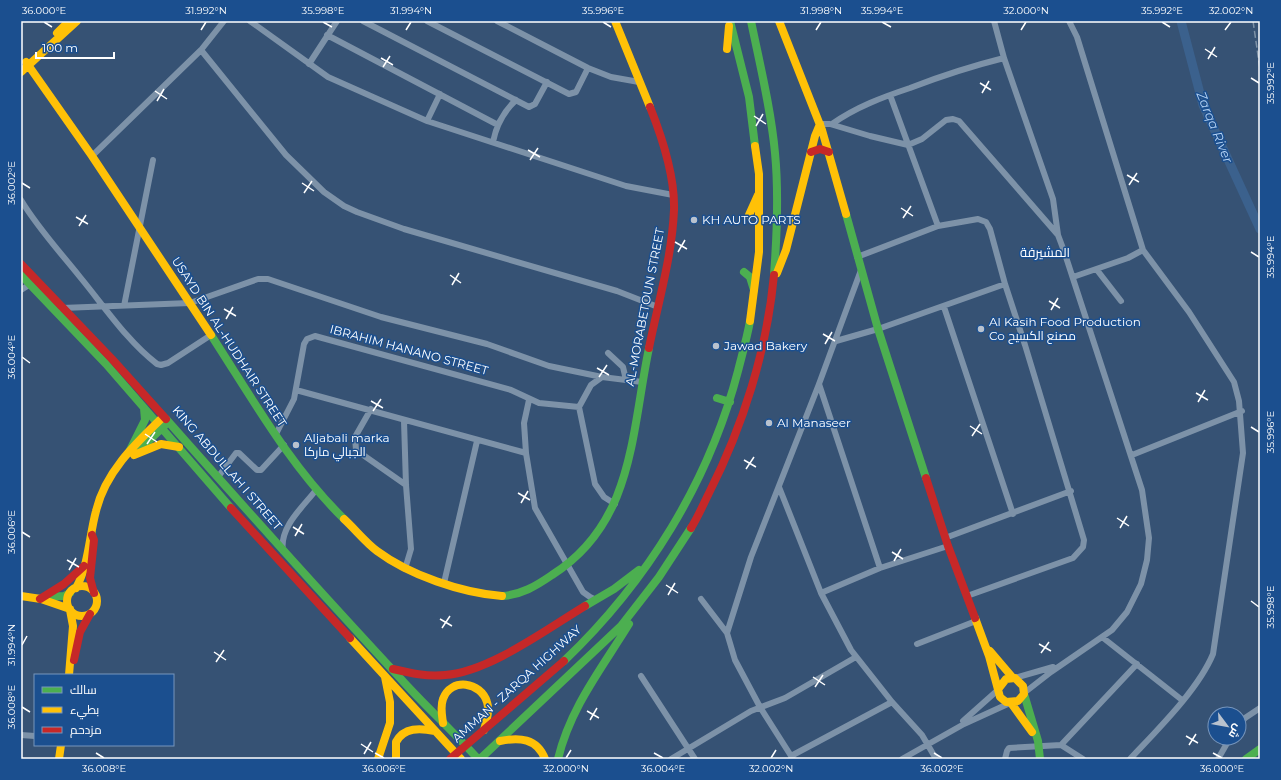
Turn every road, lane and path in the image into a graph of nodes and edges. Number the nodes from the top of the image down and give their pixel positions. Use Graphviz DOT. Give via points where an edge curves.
graph roads {
  1 [pos="224,21"];
  2 [pos="250,21"];
  3 [pos="337,21"];
  4 [pos="363,21"];
  5 [pos="427,21"];
  6 [pos="497,21"];
  7 [pos="615,21"];
  8 [pos="730,21"];
  9 [pos="779,21"];
  10 [pos="994,21"];
  11 [pos="1069,21"];
  12 [pos="72,22"];
  13 [pos="751,22"];
  14 [pos="328,35"];
  15 [pos="728,49"];
  16 [pos="201,50"];
  17 [pos="1004,58"];
  18 [pos="25,64"];
  19 [pos="309,64"];
  20 [pos="588,68"];
  21 [pos="21,72"];
  22 [pos="547,82"];
  23 [pos="639,82"];
  24 [pos="440,94"];
  25 [pos="890,94"];
  26 [pos="516,100"];
  27 [pos="427,121"];
  28 [pos="820,124"];
  29 [pos="832,124"];
  30 [pos="498,125"];
  31 [pos="492,142"];
  32 [pos="908,145"];
  33 [pos="811,152"];
  34 [pos="829,152"];
  35 [pos="92,156"];
  36 [pos="153,160"];
  37 [pos="760,187"];
  38 [pos="673,195"];
  39 [pos="21,200"];
  40 [pos="749,215"];
  41 [pos="938,226"];
  42 [pos="140,228"];
  43 [pos="1058,235"];
  44 [pos="1143,250"];
  45 [pos="857,257"];
  46 [pos="21,264"];
  47 [pos="861,270"];
  48 [pos="1097,270"];
  49 [pos="744,272"];
  50 [pos="21,275"];
  51 [pos="1073,277"];
  52 [pos="773,281"];
  53 [pos="32,283"];
  54 [pos="1005,284"];
  55 [pos="21,290"];
  56 [pos="754,299"];
  57 [pos="1121,301"];
  58 [pos="190,303"];
  59 [pos="124,306"];
  60 [pos="658,307"];
  61 [pos="944,307"];
  62 [pos="62,308"];
  63 [pos="103,308"];
  64 [pos="878,329"];
  65 [pos="211,334"];
  66 [pos="836,341"];
  67 [pos="608,354"];
  68 [pos="602,377"];
  69 [pos="626,380"];
  70 [pos="642,382"];
  71 [pos="819,384"];
  72 [pos="296,390"];
  73 [pos="717,398"];
  74 [pos="529,400"];
  75 [pos="730,402"];
  76 [pos="579,407"];
  77 [pos="144,408"];
  78 [pos="371,409"];
  79 [pos="1242,411"];
  80 [pos="167,418"];
  81 [pos="404,421"];
  82 [pos="159,425"];
  83 [pos="276,434"];
  84 [pos="477,441"];
  85 [pos="284,445"];
  86 [pos="179,447"];
  87 [pos="132,452"];
  88 [pos="526,453"];
  89 [pos="1132,455"];
  90 [pos="218,477"];
  91 [pos="406,485"];
  92 [pos="779,487"];
  93 [pos="316,490"];
  94 [pos="1071,491"];
  95 [pos="615,504"];
  96 [pos="1013,514"];
  97 [pos="286,529"];
  98 [pos="92,535"];
  99 [pos="269,535"];
  100 [pos="947,542"];
  101 [pos="283,550"];
  102 [pos="654,556"];
  103 [pos="84,565"];
  104 [pos="568,565"];
  105 [pos="880,568"];
  106 [pos="405,569"];
  107 [pos="444,583"];
  108 [pos="73,590"];
  109 [pos="583,592"];
  110 [pos="94,593"];
  111 [pos="821,593"];
  112 [pos="21,596"];
  113 [pos="967,596"];
  114 [pos="41,599"];
  115 [pos="643,599"];
  116 [pos="700,599"];
  117 [pos="596,600"];
  118 [pos="330,602"];
  119 [pos="582,608"];
  120 [pos="322,609"];
  121 [pos="70,610"];
  122 [pos="90,614"];
  123 [pos="976,620"];
  124 [pos="727,633"];
  125 [pos="1102,637"];
  126 [pos="917,644"];
  127 [pos="986,645"];
  128 [pos="856,657"];
  129 [pos="1137,664"];
  130 [pos="1060,665"];
  131 [pos="393,669"];
  132 [pos="70,674"];
  133 [pos="641,676"];
  134 [pos="385,677"];
  135 [pos="1014,678"];
  136 [pos="999,688"];
  137 [pos="1024,694"];
  138 [pos="1182,700"];
  139 [pos="892,702"];
  140 [pos="1011,703"];
  141 [pos="760,707"];
  142 [pos="1260,708"];
  143 [pos="1247,717"];
  144 [pos="443,723"];
  145 [pos="484,730"];
  146 [pos="435,731"];
  147 [pos="950,732"];
  148 [pos="21,734"];
  149 [pos="34,736"];
  150 [pos="500,741"];
  151 [pos="928,743"];
  152 [pos="1038,744"];
  153 [pos="1061,745"];
  154 [pos="61,746"];
  155 [pos="1225,746"];
  156 [pos="688,748"];
  157 [pos="1260,749"];
  158 [pos="792,757"];
  159 [pos="59,759"];
  160 [pos="378,759"];
  161 [pos="396,759"];
  162 [pos="450,759"];
  163 [pos="462,759"];
  164 [pos="479,759"];
  165 [pos="545,759"];
  166 [pos="558,759"];
  167 [pos="670,759"];
  168 [pos="694,759"];
  169 [pos="902,759"];
  170 [pos="936,759"];
  171 [pos="1005,759"];
  172 [pos="1040,759"];
  173 [pos="1083,759"];
  174 [pos="1130,759"];
  175 [pos="1218,759"];
  176 [pos="1246,759"];
  1 -- 16 [label="street"];
  2 -- 19 [label="street"];
  3 -- 14 [label="street"];
  4 -- 26 [label="street"];
  5 -- 22 [label="street"];
  6 -- 20 [label="street"];
  7 -- 23 [label="main road, AL-MORABETOUN STREET"];
  8 -- 15 [label="main road"];
  8 -- 37 [label="main road, AMMAN - ZARQA HIGHWAY" via="751,101"];
  9 -- 28 [label="main road"];
  10 -- 17 [label="street"];
  11 -- 44 [label="street" via="1077,37"];
  12 -- 18 [label="main road"];
  12 -- 18 [label="main road"];
  13 -- 52 [label="main road" via="776,163 777,233"];
  14 -- 19 [label="street"];
  14 -- 24 [label="street"];
  16 -- 35 [label="street"];
  16 -- 60 [label="street" via="286,155 324,192 344,206 404,229 617,291"];
  17 -- 25 [label="street" via="971,66"];
  17 -- 43 [label="street" via="1053,199"];
  18 -- 21 [label="main road"];
  18 -- 35 [label="main road, USAYD BIN AL-HUDHAIR STREET"];
  19 -- 27 [label="street" via="328,77"];
  20 -- 22 [label="street" via="574,94 568,94"];
  20 -- 23 [label="street" via="611,77"];
  22 -- 26 [label="street" via="537,102 532,106"];
  23 -- 38 [label="main road, AL-MORABETOUN STREET" via="662,137"];
  24 -- 27 [label="street"];
  24 -- 30 [label="street"];
  25 -- 29 [label="street" via="858,108"];
  25 -- 32 [label="street"];
  26 -- 30 [label="street"];
  27 -- 31 [label="street"];
  28 -- 29 [label="street"];
  28 -- 33 [label="main road"];
  28 -- 34 [label="main road"];
  29 -- 32 [label="street"];
  30 -- 31 [label="street"];
  31 -- 38 [label="street" via="626,186"];
  32 -- 41 [label="street"];
  32 -- 43 [label="street" via="922,139 946,120 959,121"];
  33 -- 34 [label="main road" via="820,149"];
  33 -- 52 [label="main road" via="786,250"];
  34 -- 45 [label="main road"];
  35 -- 42 [label="main road, USAYD BIN AL-HUDHAIR STREET"];
  36 -- 42 [label="street"];
  37 -- 40 [label="main road"];
  37 -- 56 [label="main road, AMMAN - ZARQA HIGHWAY" via="760,249"];
  38 -- 60 [label="main road, AL-MORABETOUN STREET" via="673,226"];
  39 -- 63 [label="street"];
  41 -- 45 [label="street"];
  41 -- 54 [label="street" via="974,219 986,222"];
  42 -- 58 [label="main road, USAYD BIN AL-HUDHAIR STREET"];
  42 -- 59 [label="street"];
  43 -- 51 [label="street"];
  44 -- 48 [label="street"];
  44 -- 79 [label="street" via="1189,312 1234,382"];
  45 -- 47 [label="main road"];
  46 -- 53 [label="main road, KING ABDULLAH I STREET"];
  47 -- 64 [label="main road"];
  47 -- 66 [label="street"];
  48 -- 51 [label="street"];
  48 -- 57 [label="street"];
  49 -- 56 [label="main road" via="752,281"];
  50 -- 53 [label="main road, KING ABDULLAH I STREET"];
  51 -- 89 [label="street"];
  52 -- 115 [label="main road" via="770,314 760,359 730,450 707,500 688,533"];
  53 -- 55 [label="street"];
  53 -- 62 [label="main road, KING ABDULLAH I STREET"];
  53 -- 77 [label="main road, KING ABDULLAH I STREET"];
  54 -- 61 [label="street"];
  54 -- 94 [label="street"];
  56 -- 75 [label="main road, AMMAN - ZARQA HIGHWAY"];
  58 -- 59 [label="street"];
  58 -- 65 [label="main road, USAYD BIN AL-HUDHAIR STREET"];
  58 -- 68 [label="street" via="258,279 268,279 405,325 487,344 549,366"];
  59 -- 63 [label="street"];
  60 -- 70 [label="main road, AL-MORABETOUN STREET"];
  61 -- 64 [label="street"];
  61 -- 96 [label="street"];
  62 -- 63 [label="street"];
  62 -- 80 [label="main road, KING ABDULLAH I STREET"];
  63 -- 65 [label="street" via="159,365 168,363"];
  64 -- 66 [label="street"];
  64 -- 100 [label="main road"];
  65 -- 83 [label="main road, USAYD BIN AL-HUDHAIR STREET"];
  66 -- 71 [label="street"];
  67 -- 69 [label="street" via="623,367"];
  68 -- 69 [label="street"];
  68 -- 76 [label="street" via="591,386"];
  69 -- 70 [label="street"];
  70 -- 95 [label="main road, AL-MORABETOUN STREET" via="631,451"];
  71 -- 92 [label="street"];
  71 -- 105 [label="street"];
  72 -- 74 [label="street, IBRAHIM HANANO STREET" via="304,344 307,339 315,336 511,390"];
  72 -- 78 [label="street"];
  72 -- 83 [label="street, IBRAHIM HANANO STREET" via="291,408"];
  73 -- 75 [label="main road"];
  74 -- 76 [label="street, IBRAHIM HANANO STREET" via="555,406"];
  74 -- 88 [label="street" via="524,423"];
  75 -- 102 [label="main road, AMMAN - ZARQA HIGHWAY" via="700,477"];
  76 -- 95 [label="street" via="595,484 604,497"];
  77 -- 82 [label="main road, KING ABDULLAH I STREET"];
  77 -- 87 [label="main road" via="146,418 131,444"];
  78 -- 81 [label="street"];
  78 -- 91 [label="street" via="355,436 356,450"];
  79 -- 89 [label="street"];
  79 -- 138 [label="street" via="1243,453 1212,654 1208,664"];
  80 -- 82 [label="main road"];
  80 -- 90 [label="main road, KING ABDULLAH I STREET"];
  81 -- 84 [label="street"];
  81 -- 91 [label="street"];
  82 -- 86 [label="main road, KING ABDULLAH I STREET"];
  82 -- 87 [label="main road"];
  83 -- 85 [label="main road, USAYD BIN AL-HUDHAIR STREET"];
  84 -- 88 [label="street"];
  84 -- 107 [label="street"];
  85 -- 90 [label="street" via="259,470 236,453"];
  85 -- 93 [label="main road, USAYD BIN AL-HUDHAIR STREET"];
  86 -- 87 [label="main road" via="155,444"];
  86 -- 120 [label="main road, KING ABDULLAH I STREET"];
  87 -- 98 [label="main road" via="107,481 93,521"];
  88 -- 104 [label="street" via="535,508"];
  89 -- 125 [label="street" via="1142,490 1149,538 1147,560 1141,584 1127,612 1112,630"];
  90 -- 99 [label="main road, KING ABDULLAH I STREET"];
  91 -- 106 [label="street" via="411,548"];
  92 -- 111 [label="street"];
  92 -- 124 [label="street" via="751,557"];
  93 -- 97 [label="street"];
  93 -- 106 [label="main road, USAYD BIN AL-HUDHAIR STREET" via="376,550"];
  94 -- 96 [label="street"];
  94 -- 113 [label="street" via="1084,533 1083,547 1079,553 1074,558"];
  95 -- 104 [label="main road, AL-MORABETOUN STREET" via="593,540"];
  96 -- 100 [label="street"];
  97 -- 99 [label="street" via="278,534"];
  97 -- 101 [label="street"];
  98 -- 103 [label="main road"];
  98 -- 110 [label="main road" via="94,540 90,578"];
  99 -- 101 [label="main road, KING ABDULLAH I STREET"];
  100 -- 105 [label="street"];
  100 -- 113 [label="main road"];
  101 -- 118 [label="main road, KING ABDULLAH I STREET"];
  102 -- 117 [label="main road" via="624,582"];
  102 -- 145 [label="main road, AMMAN - ZARQA HIGHWAY" via="626,595 589,637"];
  103 -- 108 [label="main road" via="82,577"];
  103 -- 114 [label="main road" via="64,584"];
  104 -- 107 [label="main road, USAYD BIN AL-HUDHAIR STREET" via="532,588 514,595 478,594"];
  104 -- 109 [label="street"];
  105 -- 111 [label="street"];
  106 -- 107 [label="main road, USAYD BIN AL-HUDHAIR STREET"];
  108 -- 110 [label="main road" via="85,587"];
  108 -- 114 [label="main road" via="64,596 47,596"];
  108 -- 121 [label="main road" via="67,601"];
  109 -- 117 [label="street"];
  109 -- 119 [label="street"];
  110 -- 122 [label="main road" via="97,603"];
  111 -- 128 [label="street"];
  112 -- 114 [label="main road"];
  113 -- 123 [label="main road"];
  114 -- 121 [label="main road"];
  115 -- 150 [label="main road" via="598,651"];
  115 -- 166 [label="main road" via="574,709"];
  116 -- 124 [label="street"];
  117 -- 119 [label="main road"];
  118 -- 120 [label="main road"];
  118 -- 131 [label="main road, KING ABDULLAH I STREET"];
  119 -- 131 [label="main road" via="495,660 467,672 432,676"];
  120 -- 134 [label="main road, KING ABDULLAH I STREET"];
  121 -- 122 [label="main road" via="78,616"];
  121 -- 132 [label="main road" via="73,626"];
  122 -- 132 [label="main road" via="80,632"];
  123 -- 126 [label="street"];
  123 -- 127 [label="main road"];
  124 -- 141 [label="street" via="735,660"];
  125 -- 129 [label="street"];
  125 -- 130 [label="street"];
  127 -- 135 [label="main road"];
  127 -- 136 [label="main road"];
  128 -- 139 [label="street"];
  128 -- 141 [label="street" via="785,698"];
  129 -- 138 [label="street"];
  129 -- 153 [label="street"];
  130 -- 135 [label="street"];
  130 -- 137 [label="street"];
  131 -- 144 [label="main road, KING ABDULLAH I STREET"];
  133 -- 156 [label="street"];
  134 -- 146 [label="main road, KING ABDULLAH I STREET"];
  134 -- 160 [label="main road" via="390,702 390,723"];
  135 -- 136 [label="main road" via="1003,681"];
  135 -- 137 [label="main road" via="1021,682"];
  136 -- 140 [label="main road" via="1003,700"];
  136 -- 147 [label="street"];
  137 -- 140 [label="main road" via="1020,700"];
  137 -- 152 [label="main road"];
  138 -- 174 [label="street"];
  139 -- 151 [label="street"];
  139 -- 158 [label="street"];
  140 -- 147 [label="street" via="978,716"];
  140 -- 152 [label="main road"];
  141 -- 156 [label="street"];
  141 -- 158 [label="street"];
  142 -- 143 [label="street"];
  144 -- 145 [label="main road" via="441,699 454,686 466,684 478,688 486,697 488,708"];
  144 -- 164 [label="main road, KING ABDULLAH I STREET"];
  145 -- 162 [label="main road, AMMAN - ZARQA HIGHWAY"];
  146 -- 161 [label="main road" via="418,727 404,731 395,746"];
  146 -- 163 [label="main road, KING ABDULLAH I STREET"];
  147 -- 151 [label="street"];
  148 -- 149 [label="street"];
  150 -- 164 [label="main road"];
  150 -- 165 [label="main road" via="519,738 529,740 537,745"];
  151 -- 169 [label="street"];
  151 -- 170 [label="street"];
  152 -- 153 [label="street"];
  152 -- 171 [label="street" via="1010,748"];
  152 -- 172 [label="main road"];
  153 -- 173 [label="street"];
  154 -- 159 [label="main road"];
  155 -- 175 [label="street"];
  156 -- 167 [label="street"];
  156 -- 168 [label="street"];
  157 -- 176 [label="main road"];
}
